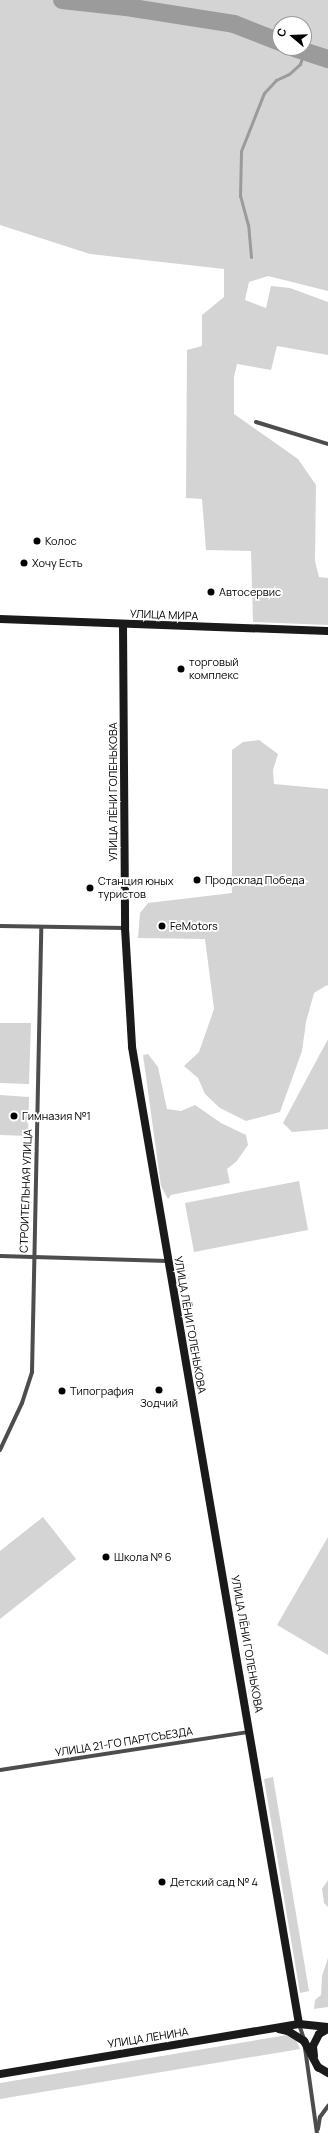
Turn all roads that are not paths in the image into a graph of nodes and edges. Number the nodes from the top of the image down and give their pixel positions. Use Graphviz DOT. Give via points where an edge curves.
graph roads {
  1 [pos="256,422"];
  2 [pos="328,444"];
  3 [pos="0,619"];
  4 [pos="123,624"];
  5 [pos="328,631"];
  6 [pos="0,926"];
  7 [pos="41,927"];
  8 [pos="125,928"];
  9 [pos="0,1256"];
  10 [pos="34,1257"];
  11 [pos="168,1261"];
  12 [pos="0,1450"];
  13 [pos="251,1732"];
  14 [pos="0,1770"];
  15 [pos="299,2024"];
  16 [pos="275,2028"];
  17 [pos="328,2028"];
  18 [pos="304,2041"];
  19 [pos="314,2058"];
  20 [pos="328,2073"];
  21 [pos="0,2074"];
  22 [pos="328,2106"];
  23 [pos="317,2132"];
  1 -- 2 [label="street"];
  3 -- 4 [label="street, УЛИЦА МИРА"];
  4 -- 5 [label="street, УЛИЦА МИРА"];
  4 -- 8 [label="street, УЛИЦА ЛЁНИ ГОЛЕНЬКОВА"];
  6 -- 7 [label="street"];
  7 -- 8 [label="street"];
  7 -- 10 [label="street, СТРОИТЕЛЬНАЯ УЛИЦА"];
  8 -- 11 [label="street, УЛИЦА ЛЁНИ ГОЛЕНЬКОВА" via="132,1047"];
  9 -- 10 [label="street"];
  10 -- 11 [label="street"];
  10 -- 12 [label="street, СТРОИТЕЛЬНАЯ УЛИЦА" via="32,1372 22,1403"];
  11 -- 13 [label="street, УЛИЦА ЛЁНИ ГОЛЕНЬКОВА"];
  13 -- 14 [label="street, УЛИЦА 21-ГО ПАРТСЪЕЗДА"];
  13 -- 15 [label="street, УЛИЦА ЛЁНИ ГОЛЕНЬКОВА"];
  15 -- 16 [label="street, УЛИЦА ЛЕНИНА"];
  15 -- 17 [label="street, УЛИЦА ЛЕНИНА"];
  15 -- 18 [label="street"];
  16 -- 18 [label="street" via="288,2031"];
  16 -- 21 [label="street, УЛИЦА ЛЕНИНА"];
  17 -- 19 [label="street" via="319,2034 313,2046"];
  18 -- 19 [label="street"];
  18 -- 23 [label="street"];
  19 -- 20 [label="street" via="318,2066"];
  22 -- 23 [label="street" via="320,2118"];
}
